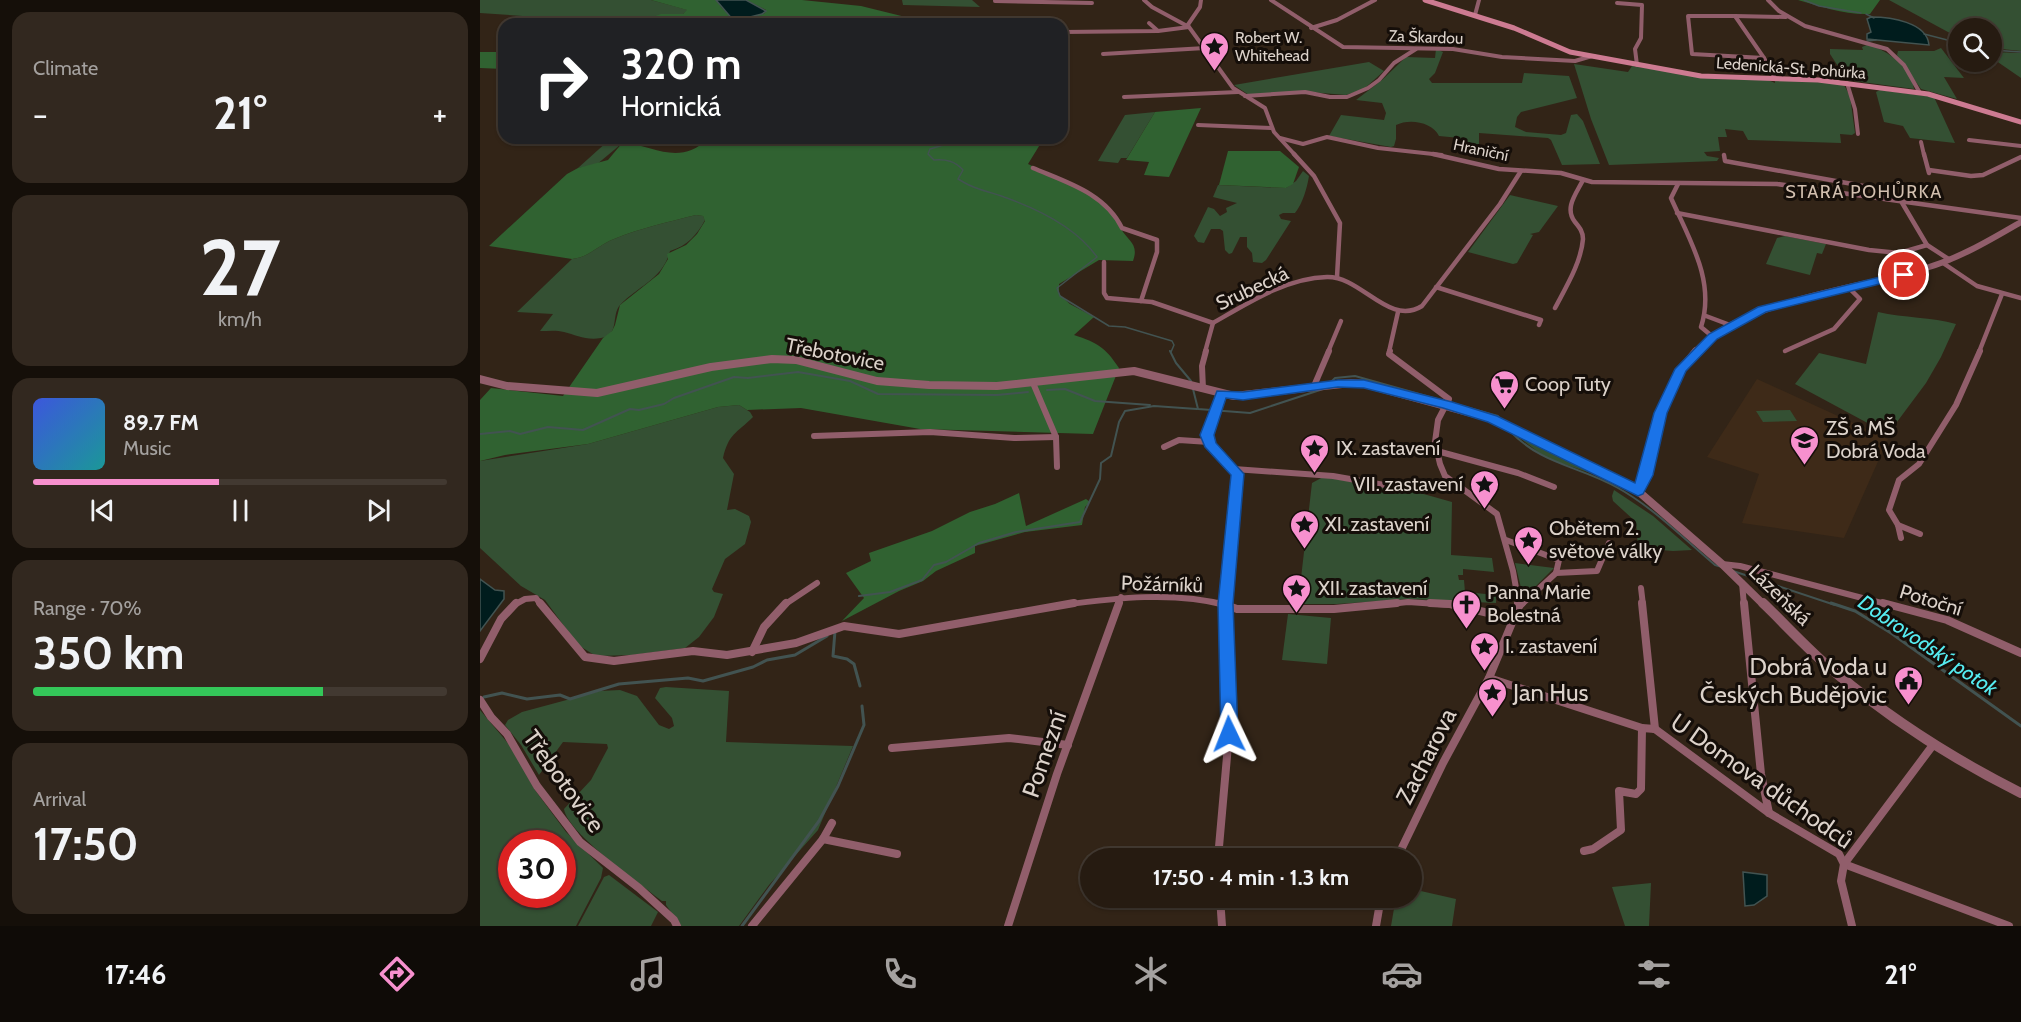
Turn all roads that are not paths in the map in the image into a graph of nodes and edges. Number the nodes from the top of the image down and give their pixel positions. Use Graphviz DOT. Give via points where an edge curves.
graph roads {
  1 [pos="1144,0"];
  2 [pos="1201,0"];
  3 [pos="1271,0"];
  4 [pos="1375,0"];
  5 [pos="1425,0"];
  6 [pos="1479,0"];
  7 [pos="1768,0"];
  8 [pos="995,1"];
  9 [pos="1027,2"];
  10 [pos="1092,3"];
  11 [pos="1617,3"];
  12 [pos="1474,15"];
  13 [pos="1735,16"];
  14 [pos="1789,18"];
  15 [pos="1149,22"];
  16 [pos="1106,24"];
  17 [pos="1188,27"];
  18 [pos="1311,28"];
  19 [pos="1158,31"];
  20 [pos="1106,32"];
  21 [pos="1068,33"];
  22 [pos="1205,48"];
  23 [pos="1417,48"];
  24 [pos="1103,54"];
  25 [pos="1592,56"];
  26 [pos="1764,58"];
  27 [pos="1637,65"];
  28 [pos="1776,78"];
  29 [pos="1848,83"];
  30 [pos="1238,92"];
  31 [pos="1920,93"];
  32 [pos="1245,96"];
  33 [pos="1124,98"];
  34 [pos="2021,122"];
  35 [pos="1198,125"];
  36 [pos="1271,128"];
  37 [pos="1858,134"];
  38 [pos="1280,138"];
  39 [pos="1969,140"];
  40 [pos="1921,142"];
  41 [pos="2021,146"];
  42 [pos="1724,155"];
  43 [pos="2021,158"];
  44 [pos="1033,168"];
  45 [pos="1521,171"];
  46 [pos="1799,174"];
  47 [pos="1584,180"];
  48 [pos="1678,184"];
  49 [pos="1799,187"];
  50 [pos="1891,199"];
  51 [pos="1901,201"];
  52 [pos="1677,213"];
  53 [pos="2021,220"];
  54 [pos="1927,245"];
  55 [pos="1899,253"];
  56 [pos="1947,261"];
  57 [pos="1104,262"];
  58 [pos="1925,269"];
  59 [pos="1336,277"];
  60 [pos="1436,287"];
  61 [pos="1850,289"];
  62 [pos="2002,294"];
  63 [pos="2021,297"];
  64 [pos="1141,301"];
  65 [pos="1555,308"];
  66 [pos="1398,312"];
  67 [pos="1706,316"];
  68 [pos="1341,321"];
  69 [pos="1213,322"];
  70 [pos="1539,325"];
  71 [pos="1730,325"];
  72 [pos="1713,337"];
  73 [pos="1785,351"];
  74 [pos="480,379"];
  75 [pos="1033,382"];
  76 [pos="1317,386"];
  77 [pos="1202,389"];
  78 [pos="1221,393"];
  79 [pos="1448,402"];
  80 [pos="814,436"];
  81 [pos="1056,437"];
  82 [pos="1209,442"];
  83 [pos="1164,447"];
  84 [pos="1437,451"];
  85 [pos="1057,467"];
  86 [pos="1233,469"];
  87 [pos="1390,486"];
  88 [pos="1554,486"];
  89 [pos="1638,491"];
  90 [pos="1898,525"];
  91 [pos="1920,534"];
  92 [pos="1901,538"];
  93 [pos="1506,540"];
  94 [pos="1609,543"];
  95 [pos="1722,564"];
  96 [pos="1556,573"];
  97 [pos="817,583"];
  98 [pos="1742,583"];
  99 [pos="1641,588"];
  100 [pos="1121,597"];
  101 [pos="1225,604"];
  102 [pos="1519,606"];
  103 [pos="1514,619"];
  104 [pos="752,652"];
  105 [pos="2021,653"];
  106 [pos="480,659"];
  107 [pos="1489,678"];
  108 [pos="480,700"];
  109 [pos="1642,728"];
  110 [pos="1655,729"];
  111 [pos="1068,745"];
  112 [pos="1933,745"];
  113 [pos="892,748"];
  114 [pos="2021,793"];
  115 [pos="1769,813"];
  116 [pos="832,823"];
  117 [pos="823,839"];
  118 [pos="1219,848"];
  119 [pos="1402,848"];
  120 [pos="1584,851"];
  121 [pos="897,854"];
  122 [pos="1844,864"];
  123 [pos="1221,908"];
  124 [pos="1380,908"];
  125 [pos="677,926"];
  126 [pos="752,926"];
  127 [pos="1008,926"];
  128 [pos="1222,926"];
  129 [pos="1376,926"];
  130 [pos="1852,926"];
  131 [pos="2009,926"];
  1 -- 17 [label="street"];
  2 -- 17 [label="street"];
  3 -- 18 [label="street, Za Škardou"];
  4 -- 18 [label="street" via="1337,20"];
  5 -- 12 [label="main road, Ledenická-St. Pohůrka"];
  6 -- 12 [label="street"];
  7 -- 14 [label="street"];
  8 -- 9 [label="street"];
  9 -- 10 [label="street"];
  11 -- 27 [label="street" via="1642,5 1641,38 1635,49"];
  12 -- 25 [label="main road, Ledenická-St. Pohůrka" via="1563,50"];
  13 -- 14 [label="street"];
  13 -- 26 [label="street"];
  13 -- 26 [label="street" via="1688,15 1692,54"];
  14 -- 31 [label="street" via="1812,30 1891,50"];
  15 -- 19 [label="street"];
  16 -- 20 [label="street"];
  17 -- 19 [label="street"];
  17 -- 22 [label="street"];
  18 -- 23 [label="street, Za Škardou" via="1342,46"];
  19 -- 20 [label="street"];
  20 -- 21 [label="street"];
  22 -- 24 [label="street"];
  22 -- 30 [label="street"];
  23 -- 25 [label="street, Za Škardou" via="1575,61"];
  23 -- 32 [label="street" via="1368,88 1347,97 1305,92"];
  25 -- 27 [label="main road, Ledenická-St. Pohůrka"];
  26 -- 28 [label="street"];
  27 -- 28 [label="main road, Ledenická-St. Pohůrka" via="1701,76"];
  28 -- 29 [label="main road, Ledenická-St. Pohůrka"];
  29 -- 31 [label="main road, Ledenická-St. Pohůrka"];
  29 -- 37 [label="street"];
  30 -- 32 [label="street"];
  30 -- 33 [label="street"];
  31 -- 34 [label="main road, Ledenická-St. Pohůrka"];
  32 -- 36 [label="street" via="1265,108"];
  35 -- 36 [label="street"];
  36 -- 38 [label="street"];
  38 -- 45 [label="street, Hraniční" via="1312,144 1327,137"];
  38 -- 59 [label="street" via="1314,176 1340,223"];
  39 -- 41 [label="street"];
  40 -- 43 [label="street" via="1929,171 1983,176"];
  42 -- 46 [label="street" via="1725,161"];
  44 -- 64 [label="street" via="1102,201 1118,217 1122,228 1157,240 1159,249"];
  45 -- 47 [label="street, Hraniční" via="1561,173"];
  45 -- 60 [label="street"];
  46 -- 49 [label="street"];
  46 -- 50 [label="street" via="1869,187"];
  47 -- 48 [label="street, Hraniční"];
  47 -- 65 [label="street" via="1569,208 1583,237 1574,272"];
  48 -- 49 [label="street, Hraniční"];
  48 -- 52 [label="street" via="1671,198"];
  49 -- 50 [label="street, Hraniční"];
  50 -- 51 [label="street"];
  51 -- 53 [label="street"];
  51 -- 54 [label="street"];
  52 -- 55 [label="street"];
  52 -- 67 [label="street" via="1707,285"];
  53 -- 56 [label="street" via="1981,246"];
  54 -- 55 [label="street"];
  54 -- 56 [label="street"];
  55 -- 58 [label="street"];
  56 -- 58 [label="street"];
  56 -- 62 [label="street" via="1977,286"];
  57 -- 64 [label="street" via="1107,298"];
  58 -- 61 [label="street"];
  59 -- 66 [label="street" via="1346,279"];
  59 -- 69 [label="street, Srubecká" via="1279,287"];
  60 -- 66 [label="street" via="1422,306"];
  60 -- 70 [label="street" via="1541,320"];
  61 -- 71 [label="street" via="1773,307"];
  61 -- 73 [label="street" via="1860,299 1834,328"];
  62 -- 63 [label="street"];
  62 -- 90 [label="street" via="1956,405 1919,464 1899,480 1889,510"];
  64 -- 69 [label="street"];
  66 -- 79 [label="street" via="1388,351 1390,357 1419,375"];
  67 -- 71 [label="street"];
  67 -- 72 [label="street" via="1701,327"];
  68 -- 76 [label="street"];
  69 -- 77 [label="street, Srubecká" via="1202,366"];
  71 -- 72 [label="street"];
  72 -- 89 [label="street" via="1681,369 1660,413 1646,475"];
  74 -- 75 [label="street, Třebotovice" via="507,386 597,393 711,367 772,358 796,360 877,381 929,386"];
  75 -- 77 [label="street, Třebotovice" via="1134,371"];
  75 -- 81 [label="street"];
  76 -- 78 [label="street" via="1243,396"];
  76 -- 79 [label="street" via="1364,384"];
  77 -- 78 [label="street"];
  78 -- 82 [label="street" via="1207,435"];
  79 -- 84 [label="street" via="1438,420"];
  79 -- 89 [label="street, Lázeňská" via="1512,428"];
  80 -- 81 [label="street" via="930,432"];
  81 -- 85 [label="street"];
  82 -- 83 [label="street" via="1181,440"];
  82 -- 86 [label="street"];
  84 -- 88 [label="street"];
  84 -- 93 [label="street" via="1445,476 1497,514"];
  86 -- 87 [label="street" via="1333,476"];
  86 -- 101 [label="street" via="1238,474 1238,484"];
  89 -- 95 [label="street, Lázeňská"];
  90 -- 91 [label="street"];
  90 -- 92 [label="street"];
  93 -- 96 [label="street" via="1559,560"];
  93 -- 102 [label="street"];
  94 -- 96 [label="street" via="1597,571"];
  95 -- 98 [label="street, Lázeňská"];
  95 -- 105 [label="street, Potoční" via="1947,620"];
  96 -- 102 [label="street, Zacharova"];
  97 -- 104 [label="street" via="774,610"];
  98 -- 112 [label="street, Lázeňská" via="1834,672"];
  98 -- 115 [label="street" via="1761,774"];
  99 -- 110 [label="street"];
  100 -- 101 [label="street, Požárníků" via="1192,598"];
  100 -- 104 [label="street, Požárníků" via="1043,607 900,634 844,626 796,643"];
  100 -- 111 [label="street, Pomezní"];
  101 -- 103 [label="street, Požárníků" via="1237,609 1334,609 1408,602 1450,604"];
  101 -- 118 [label="street" via="1229,734"];
  102 -- 103 [label="street, Zacharova"];
  103 -- 107 [label="street, Zacharova"];
  104 -- 106 [label="street" via="727,655 693,651 614,661 585,657 536,598 531,598 512,605"];
  107 -- 109 [label="street, U Domova důchodců"];
  107 -- 119 [label="street, Zacharova"];
  108 -- 125 [label="street, Třebotovice" via="580,842 639,888"];
  109 -- 110 [label="street, U Domova důchodců"];
  109 -- 120 [label="street" via="1641,789 1636,794 1619,791 1621,830"];
  110 -- 115 [label="street, U Domova důchodců"];
  111 -- 113 [label="street" via="1009,738"];
  111 -- 127 [label="street, Pomezní"];
  112 -- 114 [label="street, Lázeňská"];
  112 -- 122 [label="street"];
  115 -- 122 [label="street, U Domova důchodců" via="1839,854"];
  116 -- 117 [label="street"];
  117 -- 121 [label="street"];
  117 -- 126 [label="street"];
  122 -- 130 [label="street" via="1841,881"];
  122 -- 131 [label="street, U Domova důchodců"];
  123 -- 128 [label="street"];
  124 -- 129 [label="street"];
}
